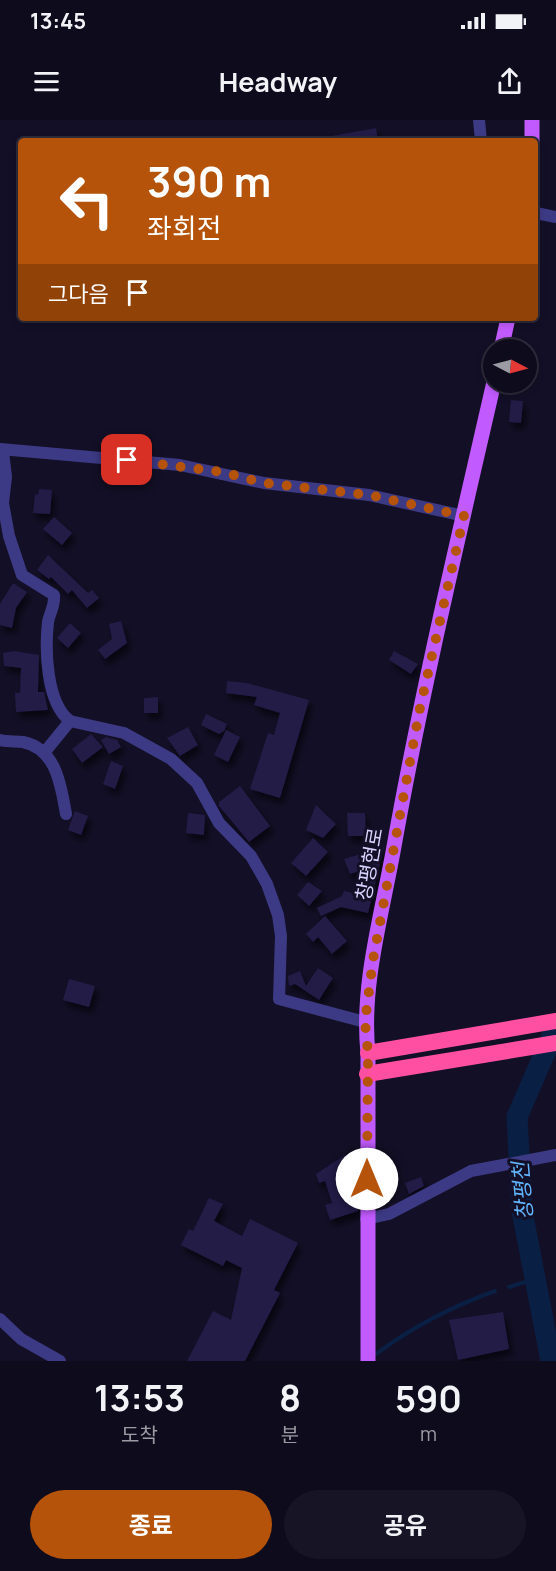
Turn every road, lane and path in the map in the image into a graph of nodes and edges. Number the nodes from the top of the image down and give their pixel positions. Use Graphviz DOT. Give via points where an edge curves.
graph roads {
  1 [pos="479,120"];
  2 [pos="532,120"];
  3 [pos="481,138"];
  4 [pos="532,138"];
  5 [pos="538,213"];
  6 [pos="556,217"];
  7 [pos="507,321"];
  8 [pos="503,339"];
  9 [pos="492,393"];
  10 [pos="2,450"];
  11 [pos="2,504"];
  12 [pos="464,516"];
  13 [pos="69,721"];
  14 [pos="0,740"];
  15 [pos="44,753"];
  16 [pos="66,814"];
  17 [pos="556,1021"];
  18 [pos="365,1022"];
  19 [pos="556,1043"];
  20 [pos="368,1053"];
  21 [pos="367,1074"];
  22 [pos="556,1155"];
  23 [pos="366,1219"];
  24 [pos="0,1319"];
  25 [pos="60,1361"];
  26 [pos="368,1361"];
  1 -- 3 [label="street"];
  2 -- 4 [label="main road"];
  5 -- 6 [label="street"];
  7 -- 8 [label="main road"];
  9 -- 12 [label="main road, 창평현로"];
  10 -- 11 [label="street" via="6,477"];
  10 -- 12 [label="street" via="180,465 264,483 369,495"];
  11 -- 13 [label="street" via="22,575 54,595 55,606 48,620 49,673 52,693"];
  12 -- 18 [label="main road, 창평현로" via="406,782"];
  13 -- 15 [label="street"];
  13 -- 18 [label="street" via="124,733 171,759 197,783 219,823 251,856 267,884 281,936 279,999"];
  14 -- 15 [label="street" via="25,742"];
  15 -- 16 [label="street" via="59,775"];
  17 -- 20 [label="highway"];
  18 -- 20 [label="main road, 창평현로"];
  19 -- 21 [label="highway"];
  20 -- 21 [label="main road, 창평현로"];
  21 -- 23 [label="main road, 창평현로"];
  22 -- 23 [label="street" via="471,1171 388,1214"];
  23 -- 26 [label="main road, 창평현로"];
  24 -- 25 [label="street" via="21,1339"];
}
